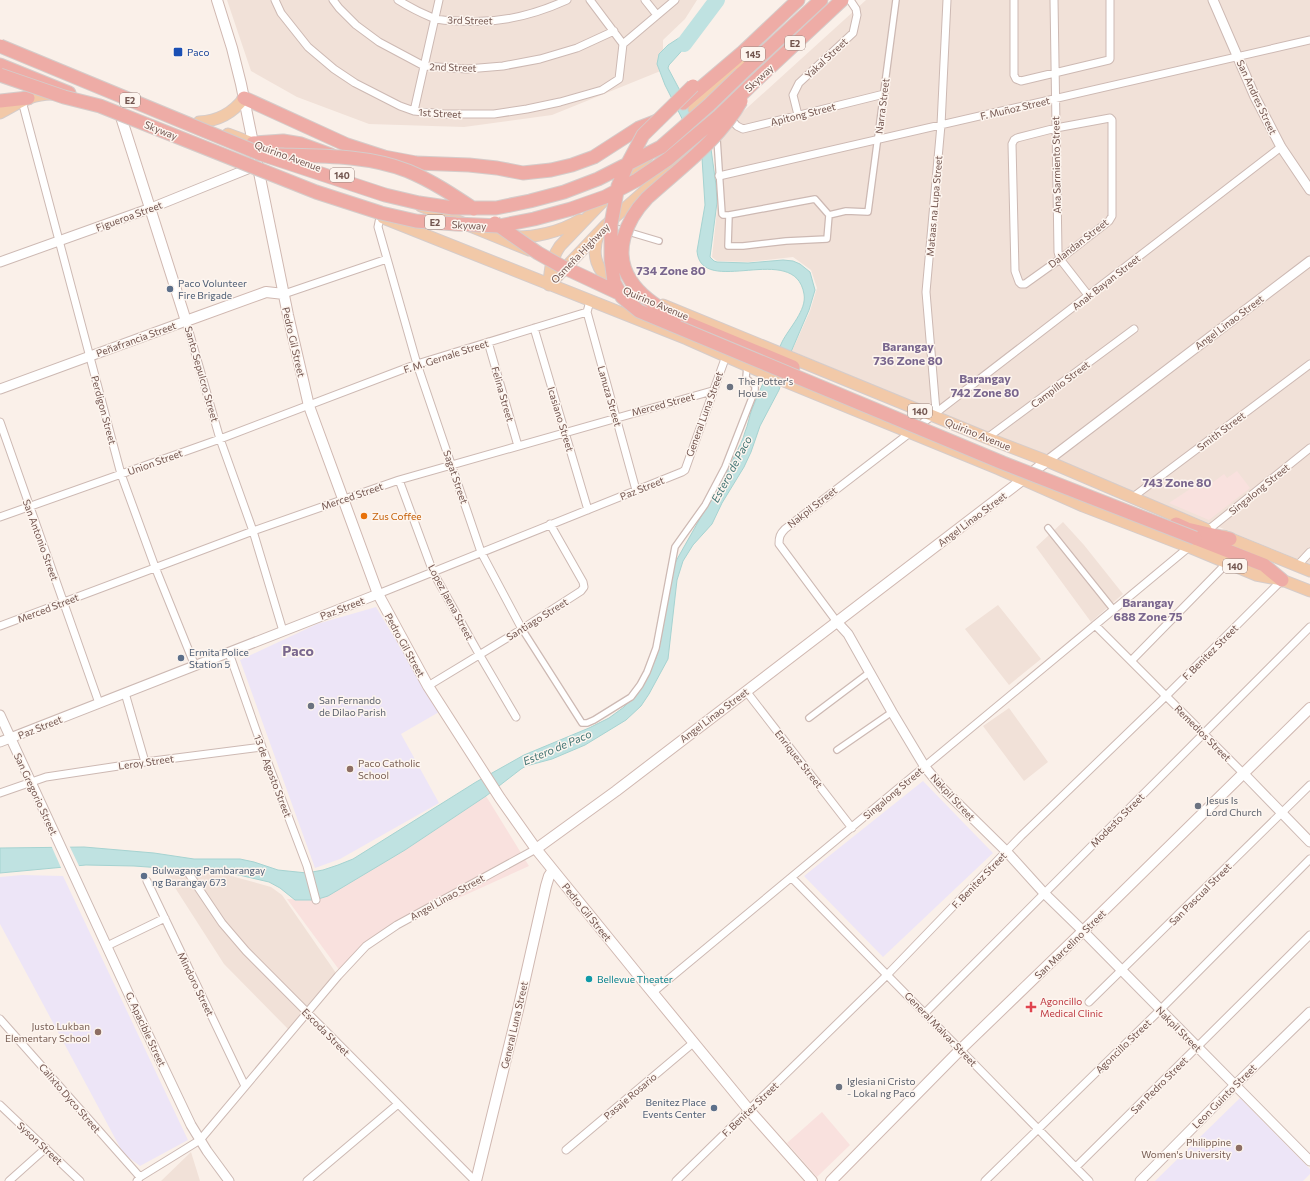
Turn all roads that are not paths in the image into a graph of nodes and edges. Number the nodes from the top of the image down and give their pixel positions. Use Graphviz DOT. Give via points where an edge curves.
graph roads {
  1 [pos="217,0"];
  2 [pos="275,0"];
  3 [pos="333,0"];
  4 [pos="398,0"];
  5 [pos="439,0"];
  6 [pos="567,0"];
  7 [pos="590,0"];
  8 [pos="645,0"];
  9 [pos="675,0"];
  10 [pos="788,0"];
  11 [pos="798,0"];
  12 [pos="812,0"];
  13 [pos="821,0"];
  14 [pos="842,0"];
  15 [pos="849,0"];
  16 [pos="896,0"];
  17 [pos="947,0"];
  18 [pos="1014,0"];
  19 [pos="1054,0"];
  20 [pos="1110,0"];
  21 [pos="1213,0"];
  22 [pos="657,15"];
  23 [pos="434,18"];
  24 [pos="614,31"];
  25 [pos="0,40"];
  26 [pos="1310,40"];
  27 [pos="623,44"];
  28 [pos="0,46"];
  29 [pos="0,52"];
  30 [pos="1238,57"];
  31 [pos="0,65"];
  32 [pos="424,66"];
  33 [pos="1055,73"];
  34 [pos="0,74"];
  35 [pos="93,79"];
  36 [pos="749,87"];
  37 [pos="54,94"];
  38 [pos="884,94"];
  39 [pos="244,98"];
  40 [pos="1055,99"];
  41 [pos="25,100"];
  42 [pos="0,101"];
  43 [pos="100,106"];
  44 [pos="694,109"];
  45 [pos="414,111"];
  46 [pos="0,113"];
  47 [pos="728,115"];
  48 [pos="798,115"];
  49 [pos="121,118"];
  50 [pos="199,122"];
  51 [pos="941,125"];
  52 [pos="1056,128"];
  53 [pos="674,130"];
  54 [pos="712,137"];
  55 [pos="878,140"];
  56 [pos="253,143"];
  57 [pos="1281,147"];
  58 [pos="692,148"];
  59 [pos="260,160"];
  60 [pos="416,163"];
  61 [pos="719,176"];
  62 [pos="1310,190"];
  63 [pos="607,197"];
  64 [pos="151,208"];
  65 [pos="621,212"];
  66 [pos="590,215"];
  67 [pos="729,215"];
  68 [pos="829,215"];
  69 [pos="380,217"];
  70 [pos="606,225"];
  71 [pos="483,232"];
  72 [pos="598,234"];
  73 [pos="59,241"];
  74 [pos="659,241"];
  75 [pos="387,259"];
  76 [pos="1060,259"];
  77 [pos="552,260"];
  78 [pos="1310,261"];
  79 [pos="0,262"];
  80 [pos="567,265"];
  81 [pos="613,284"];
  82 [pos="549,285"];
  83 [pos="284,294"];
  84 [pos="1088,295"];
  85 [pos="590,301"];
  86 [pos="587,312"];
  87 [pos="675,318"];
  88 [pos="186,321"];
  89 [pos="534,328"];
  90 [pos="1134,329"];
  91 [pos="488,342"];
  92 [pos="89,356"];
  93 [pos="726,356"];
  94 [pos="417,364"];
  95 [pos="1310,364"];
  96 [pos="752,368"];
  97 [pos="0,389"];
  98 [pos="712,391"];
  99 [pos="309,406"];
  100 [pos="934,413"];
  101 [pos="616,417"];
  102 [pos="0,422"];
  103 [pos="565,432"];
  104 [pos="909,432"];
  105 [pos="987,438"];
  106 [pos="220,439"];
  107 [pos="518,446"];
  108 [pos="1310,448"];
  109 [pos="1047,461"];
  110 [pos="451,465"];
  111 [pos="682,472"];
  112 [pos="121,474"];
  113 [pos="399,480"];
  114 [pos="1023,480"];
  115 [pos="636,490"];
  116 [pos="342,500"];
  117 [pos="1132,502"];
  118 [pos="29,506"];
  119 [pos="588,510"];
  120 [pos="0,517"];
  121 [pos="550,524"];
  122 [pos="1048,528"];
  123 [pos="1208,530"];
  124 [pos="253,531"];
  125 [pos="1230,539"];
  126 [pos="1192,542"];
  127 [pos="481,552"];
  128 [pos="1310,552"];
  129 [pos="1227,563"];
  130 [pos="1297,566"];
  131 [pos="155,567"];
  132 [pos="1310,571"];
  133 [pos="433,572"];
  134 [pos="1282,580"];
  135 [pos="1310,591"];
  136 [pos="378,594"];
  137 [pos="64,602"];
  138 [pos="1113,609"];
  139 [pos="837,622"];
  140 [pos="1094,625"];
  141 [pos="0,626"];
  142 [pos="1310,627"];
  143 [pos="522,629"];
  144 [pos="283,631"];
  145 [pos="229,653"];
  146 [pos="479,654"];
  147 [pos="1131,661"];
  148 [pos="195,666"];
  149 [pos="870,672"];
  150 [pos="428,686"];
  151 [pos="746,691"];
  152 [pos="125,693"];
  153 [pos="1166,696"];
  154 [pos="99,703"];
  155 [pos="1310,708"];
  156 [pos="892,712"];
  157 [pos="0,715"];
  158 [pos="516,717"];
  159 [pos="809,718"];
  160 [pos="1203,733"];
  161 [pos="11,738"];
  162 [pos="0,742"];
  163 [pos="262,747"];
  164 [pos="837,750"];
  165 [pos="145,762"];
  166 [pos="925,767"];
  167 [pos="1244,774"];
  168 [pos="31,782"];
  169 [pos="1310,785"];
  170 [pos="0,794"];
  171 [pos="1282,812"];
  172 [pos="852,828"];
  173 [pos="1310,842"];
  174 [pos="536,849"];
  175 [pos="1006,851"];
  176 [pos="1310,859"];
  177 [pos="553,870"];
  178 [pos="72,872"];
  179 [pos="189,874"];
  180 [pos="792,878"];
  181 [pos="147,881"];
  182 [pos="1044,893"];
  183 [pos="316,900"];
  184 [pos="165,918"];
  185 [pos="1083,931"];
  186 [pos="1310,935"];
  187 [pos="107,946"];
  188 [pos="1122,971"];
  189 [pos="887,975"];
  190 [pos="652,993"];
  191 [pos="1089,1002"];
  192 [pos="1160,1010"];
  193 [pos="1310,1012"];
  194 [pos="925,1013"];
  195 [pos="308,1014"];
  196 [pos="0,1019"];
  197 [pos="694,1043"];
  198 [pos="1198,1047"];
  199 [pos="961,1049"];
  200 [pos="1235,1085"];
  201 [pos="246,1086"];
  202 [pos="398,1104"];
  203 [pos="0,1105"];
  204 [pos="749,1110"];
  205 [pos="3,1113"];
  206 [pos="1038,1129"];
  207 [pos="200,1140"];
  208 [pos="46,1148"];
  209 [pos="566,1150"];
  210 [pos="1310,1161"];
  211 [pos="1076,1167"];
  212 [pos="138,1179"];
  213 [pos="9,1181"];
  214 [pos="80,1181"];
  215 [pos="229,1181"];
  216 [pos="307,1181"];
  217 [pos="476,1181"];
  218 [pos="676,1181"];
  219 [pos="812,1181"];
  220 [pos="831,1181"];
  221 [pos="985,1181"];
  222 [pos="1089,1181"];
  223 [pos="1140,1181"];
  1 -- 39 [label="main road, Pedro Gil Street"];
  2 -- 45 [label="street, 1st Street" via="281,13 308,47 334,69 355,83"];
  3 -- 32 [label="street, 2nd Street" via="356,25 380,42"];
  4 -- 23 [label="street, 3rd Street"];
  5 -- 23 [label="street"];
  6 -- 23 [label="street, 3rd Street" via="530,14 501,20 475,22"];
  7 -- 24 [label="street"];
  8 -- 22 [label="street"];
  9 -- 22 [label="street"];
  10 -- 126 [label="highway, bridge" via="642,135 618,186 611,224 614,282 622,297 639,312"];
  11 -- 60 [label="highway" via="743,52 676,109 657,122 639,128 594,157 551,170 523,173 469,165"];
  12 -- 44 [label="main road, 145"];
  13 -- 59 [label="highway, Skyway / E2, bridge" via="662,147 598,179 530,202 496,208 453,208 419,203"];
  14 -- 36 [label="highway, Skyway / E2"];
  15 -- 47 [label="main road, 145"];
  15 -- 48 [label="street, Yakal Street" via="857,15 853,33 799,84 793,95"];
  16 -- 38 [label="street, Narra Street"];
  17 -- 51 [label="street, Mataas na Lupa Street"];
  18 -- 33 [label="street" via="1016,79 1021,81"];
  19 -- 33 [label="street, Ana Sarmiento Street"];
  20 -- 33 [label="street" via="1110,59"];
  21 -- 30 [label="street, San Andres Street"];
  22 -- 27 [label="street"];
  23 -- 32 [label="street"];
  24 -- 27 [label="street"];
  24 -- 32 [label="street, 2nd Street" via="577,48 533,61 467,70"];
  25 -- 35 [label="main road, Quirino Avenue / 140"];
  26 -- 30 [label="street, F. Muñoz Street"];
  27 -- 45 [label="street, 1st Street" via="619,79 602,90 560,102 494,114"];
  28 -- 59 [label="highway, Skyway / E2, bridge"];
  29 -- 35 [label="main road" via="63,76"];
  30 -- 40 [label="street, F. Muñoz Street"];
  30 -- 57 [label="street, San Andres Street"];
  31 -- 43 [label="highway, Skyway / E2, bridge"];
  32 -- 45 [label="street"];
  33 -- 40 [label="street, Ana Sarmiento Street"];
  34 -- 37 [label="main road, Quirino Avenue / 140"];
  34 -- 43 [label="highway, bridge" via="64,97"];
  35 -- 50 [label="main road, Quirino Avenue / 140"];
  36 -- 43 [label="highway, Skyway / E2, bridge" via="668,159 637,180 605,197 571,209 534,220 499,226 416,221 381,213 316,192"];
  36 -- 87 [label="highway, bridge" via="735,112 712,140 647,198 631,219 624,234 622,260 631,281 640,292"];
  37 -- 41 [label="main road, Quirino Avenue / 140" via="42,94"];
  37 -- 49 [label="main road, Quirino Avenue / 140"];
  38 -- 48 [label="street, Apitong Street"];
  38 -- 55 [label="street, Narra Street"];
  39 -- 50 [label="main road" via="222,117 209,122"];
  39 -- 56 [label="main road, Pedro Gil Street"];
  39 -- 60 [label="highway" via="347,145 384,157"];
  40 -- 51 [label="street, F. Muñoz Street"];
  40 -- 52 [label="street, Ana Sarmiento Street"];
  41 -- 42 [label="highway"];
  41 -- 46 [label="main road, Quirino Avenue / 140"];
  41 -- 73 [label="street, Perdigon Street"];
  47 -- 48 [label="street, Apitong Street" via="736,126 743,129"];
  47 -- 54 [label="main road, 145"];
  49 -- 59 [label="main road, Quirino Avenue / 140"];
  49 -- 64 [label="main road, Santo Sepulcro Street"];
  50 -- 56 [label="main road, Quirino Avenue / 140"];
  51 -- 55 [label="street, F. Muñoz Street"];
  51 -- 100 [label="street, Mataas na Lupa Street" via="926,292"];
  52 -- 76 [label="street, Ana Sarmiento Street"];
  52 -- 76 [label="street, Dalandan Street" via="1110,118 1112,120 1112,216"];
  52 -- 76 [label="street, Dalandan Street" via="1017,138 1012,144 1015,271 1019,282 1024,284"];
  53 -- 63 [label="main road, Osmeña Highway"];
  54 -- 61 [label="street"];
  55 -- 61 [label="street, F. Muñoz Street"];
  55 -- 68 [label="street, Narra Street" via="868,212 846,211"];
  56 -- 59 [label="main road, Pedro Gil Street"];
  56 -- 60 [label="highway" via="283,141 301,144 367,166 387,167"];
  56 -- 71 [label="main road, Quirino Avenue / 140" via="371,186"];
  57 -- 62 [label="street, San Andres Street"];
  57 -- 84 [label="street, Anak Bayan Street"];
  58 -- 65 [label="main road, Osmeña Highway"];
  59 -- 64 [label="street, Figueroa Street"];
  59 -- 69 [label="main road, Quirino Avenue / 140"];
  59 -- 83 [label="main road, Pedro Gil Street"];
  59 -- 87 [label="highway, bridge" via="318,156 346,158 407,171 440,186 555,263"];
  61 -- 67 [label="street" via="722,214"];
  63 -- 65 [label="main road"];
  63 -- 66 [label="main road, Osmeña Highway"];
  64 -- 73 [label="street, Figueroa Street"];
  64 -- 88 [label="main road, Santo Sepulcro Street"];
  65 -- 70 [label="main road, Osmeña Highway"];
  66 -- 71 [label="main road" via="562,229 532,236 505,236"];
  66 -- 77 [label="main road, Osmeña Highway" via="560,246"];
  67 -- 68 [label="street" via="815,199"];
  67 -- 68 [label="street" via="728,246 827,239"];
  69 -- 75 [label="street, Sagat Street" via="378,227"];
  69 -- 82 [label="main road, Quirino Avenue / 140"];
  70 -- 72 [label="main road, Osmeña Highway"];
  70 -- 74 [label="street"];
  71 -- 77 [label="main road, Quirino Avenue / 140"];
  72 -- 80 [label="main road, Osmeña Highway"];
  72 -- 81 [label="main road" via="594,250 596,262 604,276"];
  73 -- 79 [label="street, Figueroa Street"];
  73 -- 92 [label="street, Perdigon Street"];
  75 -- 83 [label="street, Peñafrancia Street"];
  75 -- 94 [label="street, Sagat Street"];
  76 -- 84 [label="street"];
  77 -- 80 [label="main road, Quirino Avenue / 140"];
  77 -- 82 [label="main road, Osmeña Highway"];
  78 -- 109 [label="street, Angel Linao Street"];
  80 -- 81 [label="main road, Quirino Avenue / 140"];
  80 -- 82 [label="main road, Osmeña Highway"];
  81 -- 100 [label="main road, Quirino Avenue / 140" via="794,359"];
  82 -- 85 [label="main road, Quirino Avenue / 140"];
  83 -- 88 [label="main road, Peñafrancia Street" via="266,292"];
  83 -- 99 [label="main road, Pedro Gil Street"];
  84 -- 100 [label="street, Anak Bayan Street"];
  85 -- 86 [label="street"];
  85 -- 93 [label="main road, Quirino Avenue / 140"];
  86 -- 89 [label="street, F. M. Gernale Street"];
  86 -- 101 [label="street, Lanuza Street"];
  87 -- 117 [label="highway"];
  88 -- 92 [label="street, Peñafrancia Street"];
  88 -- 106 [label="street, Santo Sepulcro Street"];
  89 -- 91 [label="street, F. M. Gernale Street"];
  89 -- 103 [label="street, Icasiano Street"];
  90 -- 105 [label="street, Campillo Street"];
  91 -- 94 [label="street, F. M. Gernale Street"];
  91 -- 107 [label="street, Felina Street"];
  92 -- 97 [label="street, Peñafrancia Street"];
  92 -- 112 [label="street, Perdigon Street"];
  93 -- 96 [label="main road, Quirino Avenue / 140"];
  93 -- 98 [label="street, General Luna Street"];
  94 -- 99 [label="street, F. M. Gernale Street"];
  94 -- 110 [label="street, Sagat Street"];
  95 -- 117 [label="street, Smith Street"];
  96 -- 104 [label="main road, Quirino Avenue / 140"];
  96 -- 143 [label="street, Sagat Street" via="746,378 755,386 755,390 725,467 708,498 675,547 656,648 648,672 631,697 594,720 582,723"];
  98 -- 101 [label="street, Merced Street"];
  98 -- 111 [label="street, General Luna Street" via="685,470"];
  99 -- 106 [label="street, Union Street"];
  99 -- 116 [label="main road, Pedro Gil Street"];
  100 -- 104 [label="street, Nakpil Street"];
  100 -- 105 [label="main road, Quirino Avenue / 140"];
  101 -- 103 [label="street, Merced Street"];
  101 -- 115 [label="street, Lanuza Street"];
  102 -- 118 [label="street, San Antonio Street"];
  103 -- 107 [label="street, Merced Street"];
  103 -- 119 [label="street, Icasiano Street"];
  104 -- 114 [label="main road, Quirino Avenue / 140"];
  104 -- 139 [label="street, Nakpil Street" via="785,529 779,539 780,544"];
  105 -- 109 [label="main road, Quirino Avenue / 140"];
  106 -- 112 [label="street, Union Street"];
  106 -- 124 [label="street, Santo Sepulcro Street"];
  107 -- 110 [label="street, Merced Street"];
  108 -- 123 [label="street, Singalong Street"];
  109 -- 114 [label="main road, Angel Linao Street"];
  109 -- 117 [label="main road, Quirino Avenue / 140"];
  110 -- 113 [label="street, Merced Street"];
  110 -- 127 [label="street, Sagat Street"];
  111 -- 115 [label="street, Paz Street"];
  112 -- 118 [label="street, Union Street"];
  112 -- 131 [label="street, Perdigon Street"];
  113 -- 116 [label="street, Merced Street"];
  113 -- 133 [label="street, Lopez Jaena Street"];
  114 -- 126 [label="main road, Quirino Avenue / 140" via="1083,506"];
  114 -- 139 [label="main road, Angel Linao Street"];
  115 -- 119 [label="street, Paz Street"];
  116 -- 124 [label="street, Merced Street"];
  116 -- 136 [label="main road, Pedro Gil Street"];
  117 -- 123 [label="main road, Quirino Avenue / 140"];
  117 -- 125 [label="highway" via="1187,529"];
  118 -- 120 [label="street, Union Street"];
  118 -- 137 [label="street, San Antonio Street"];
  119 -- 121 [label="street, Paz Street"];
  121 -- 127 [label="street, Paz Street"];
  121 -- 143 [label="street, Santiago Street" via="584,587"];
  122 -- 138 [label="street"];
  123 -- 125 [label="main road, Quirino Avenue / 140"];
  124 -- 131 [label="street, Merced Street"];
  124 -- 144 [label="street, Santo Sepulcro Street"];
  125 -- 130 [label="main road, Quirino Avenue / 140"];
  126 -- 129 [label="main road, Quirino Avenue / 140"];
  126 -- 134 [label="highway" via="1264,564"];
  126 -- 138 [label="street, Singalong Street"];
  127 -- 133 [label="street, Paz Street"];
  127 -- 143 [label="street, Sagat Street"];
  128 -- 130 [label="street"];
  129 -- 134 [label="main road, Quirino Avenue / 140" via="1256,575"];
  129 -- 147 [label="street"];
  130 -- 132 [label="main road, Quirino Avenue / 140"];
  131 -- 137 [label="street, Merced Street"];
  131 -- 148 [label="street, Perdigon Street"];
  133 -- 136 [label="street, Paz Street"];
  133 -- 146 [label="street, Lopez Jaena Street"];
  134 -- 135 [label="main road, Quirino Avenue / 140"];
  134 -- 153 [label="street, F. Benitez Street"];
  136 -- 144 [label="street, Paz Street"];
  136 -- 150 [label="main road, Pedro Gil Street"];
  137 -- 141 [label="street, Merced Street"];
  137 -- 154 [label="street, San Antonio Street"];
  138 -- 140 [label="street, Singalong Street"];
  139 -- 149 [label="street, Nakpil Street" via="848,634"];
  139 -- 151 [label="main road, Angel Linao Street"];
  140 -- 147 [label="street, Remedios Street"];
  140 -- 166 [label="street, Singalong Street"];
  142 -- 160 [label="street, Modesto Street"];
  143 -- 146 [label="street, Santiago Street"];
  144 -- 145 [label="street, Paz Street"];
  145 -- 148 [label="street, Paz Street"];
  145 -- 163 [label="street, 13 de Agosto Street"];
  146 -- 150 [label="street, Santiago Street"];
  146 -- 158 [label="street, Lopez Jaena Street"];
  147 -- 153 [label="street, Remedios Street"];
  148 -- 152 [label="street, Paz Street"];
  149 -- 156 [label="street, Nakpil Street"];
  149 -- 159 [label="street"];
  150 -- 174 [label="main road, Pedro Gil Street"];
  151 -- 172 [label="street, Enriquez Street"];
  151 -- 174 [label="main road, Angel Linao Street"];
  152 -- 154 [label="street, Paz Street"];
  152 -- 165 [label="street"];
  153 -- 160 [label="street, Remedios Street"];
  153 -- 175 [label="street, F. Benitez Street"];
  154 -- 161 [label="street, Paz Street"];
  155 -- 167 [label="main road, San Marcelino Street"];
  156 -- 164 [label="street"];
  156 -- 166 [label="street, Nakpil Street"];
  157 -- 161 [label="street, San Gregorio Street"];
  160 -- 167 [label="street, Remedios Street"];
  160 -- 182 [label="street, Modesto Street"];
  161 -- 162 [label="street, Paz Street"];
  161 -- 168 [label="street, San Gregorio Street"];
  163 -- 165 [label="street, Leroy Street"];
  163 -- 183 [label="street, 13 de Agosto Street" via="307,866"];
  165 -- 168 [label="street, Leroy Street" via="46,777"];
  166 -- 172 [label="street, Singalong Street"];
  166 -- 175 [label="street, Nakpil Street" via="943,789"];
  167 -- 171 [label="street, Remedios Street"];
  167 -- 185 [label="main road, San Marcelino Street"];
  168 -- 170 [label="street, Leroy Street"];
  168 -- 178 [label="street, San Gregorio Street"];
  169 -- 171 [label="street, San Pascual Street"];
  171 -- 173 [label="street, Remedios Street"];
  171 -- 188 [label="street, San Pascual Street"];
  172 -- 180 [label="street, Singalong Street"];
  174 -- 177 [label="main road, Pedro Gil Street"];
  174 -- 195 [label="street, Angel Linao Street" via="398,924 366,946"];
  175 -- 182 [label="street, Nakpil Street"];
  175 -- 189 [label="street, F. Benitez Street"];
  176 -- 192 [label="street, Agoncillo Street"];
  177 -- 190 [label="main road, Pedro Gil Street"];
  177 -- 217 [label="main road, General Luna Street" via="546,886"];
  178 -- 187 [label="street, G. Apacible Street"];
  179 -- 195 [label="street, Escoda Street" via="222,922 246,951"];
  180 -- 189 [label="street, General Malvar Street"];
  180 -- 190 [label="street, Singalong Street"];
  181 -- 184 [label="street, Mindoro Street"];
  182 -- 185 [label="street, Nakpil Street"];
  182 -- 194 [label="street, Modesto Street"];
  184 -- 187 [label="street"];
  184 -- 201 [label="street, Mindoro Street"];
  185 -- 188 [label="street, Nakpil Street"];
  185 -- 199 [label="main road, San Marcelino Street"];
  186 -- 198 [label="street, San Pedro Street"];
  187 -- 207 [label="street, G. Apacible Street"];
  188 -- 191 [label="street, San Pascual Street"];
  188 -- 192 [label="street, Nakpil Street"];
  189 -- 194 [label="street, General Malvar Street"];
  189 -- 204 [label="street, F. Benitez Street"];
  190 -- 197 [label="main road, Pedro Gil Street"];
  192 -- 198 [label="street, Nakpil Street"];
  192 -- 206 [label="street, Agoncillo Street"];
  193 -- 200 [label="street, Leon Guinto Street"];
  194 -- 199 [label="street, General Malvar Street"];
  195 -- 201 [label="street, Angel Linao Street"];
  195 -- 202 [label="street, Escoda Street"];
  196 -- 212 [label="street, Calixto Dyco Street"];
  197 -- 204 [label="main road, Pedro Gil Street"];
  197 -- 209 [label="street, Pasaje Rosario"];
  198 -- 200 [label="street, Nakpil Street"];
  198 -- 211 [label="street, San Pedro Street"];
  199 -- 206 [label="street, General Malvar Street"];
  199 -- 220 [label="main road, San Marcelino Street"];
  200 -- 210 [label="street, Nakpil Street"];
  200 -- 223 [label="street, Leon Guinto Street"];
  201 -- 207 [label="street, Angel Linao Street"];
  202 -- 216 [label="street"];
  202 -- 217 [label="street, Escoda Street"];
  203 -- 205 [label="street, Syson Street"];
  204 -- 218 [label="street, F. Benitez Street"];
  204 -- 219 [label="main road, Pedro Gil Street"];
  205 -- 208 [label="street, Syson Street"];
  206 -- 211 [label="street, General Malvar Street"];
  206 -- 221 [label="street, Agoncillo Street"];
  207 -- 212 [label="street, Angel Linao Street"];
  207 -- 215 [label="street, G. Apacible Street"];
  208 -- 213 [label="street"];
  208 -- 214 [label="street, Syson Street"];
  211 -- 222 [label="street, General Malvar Street"];
}
